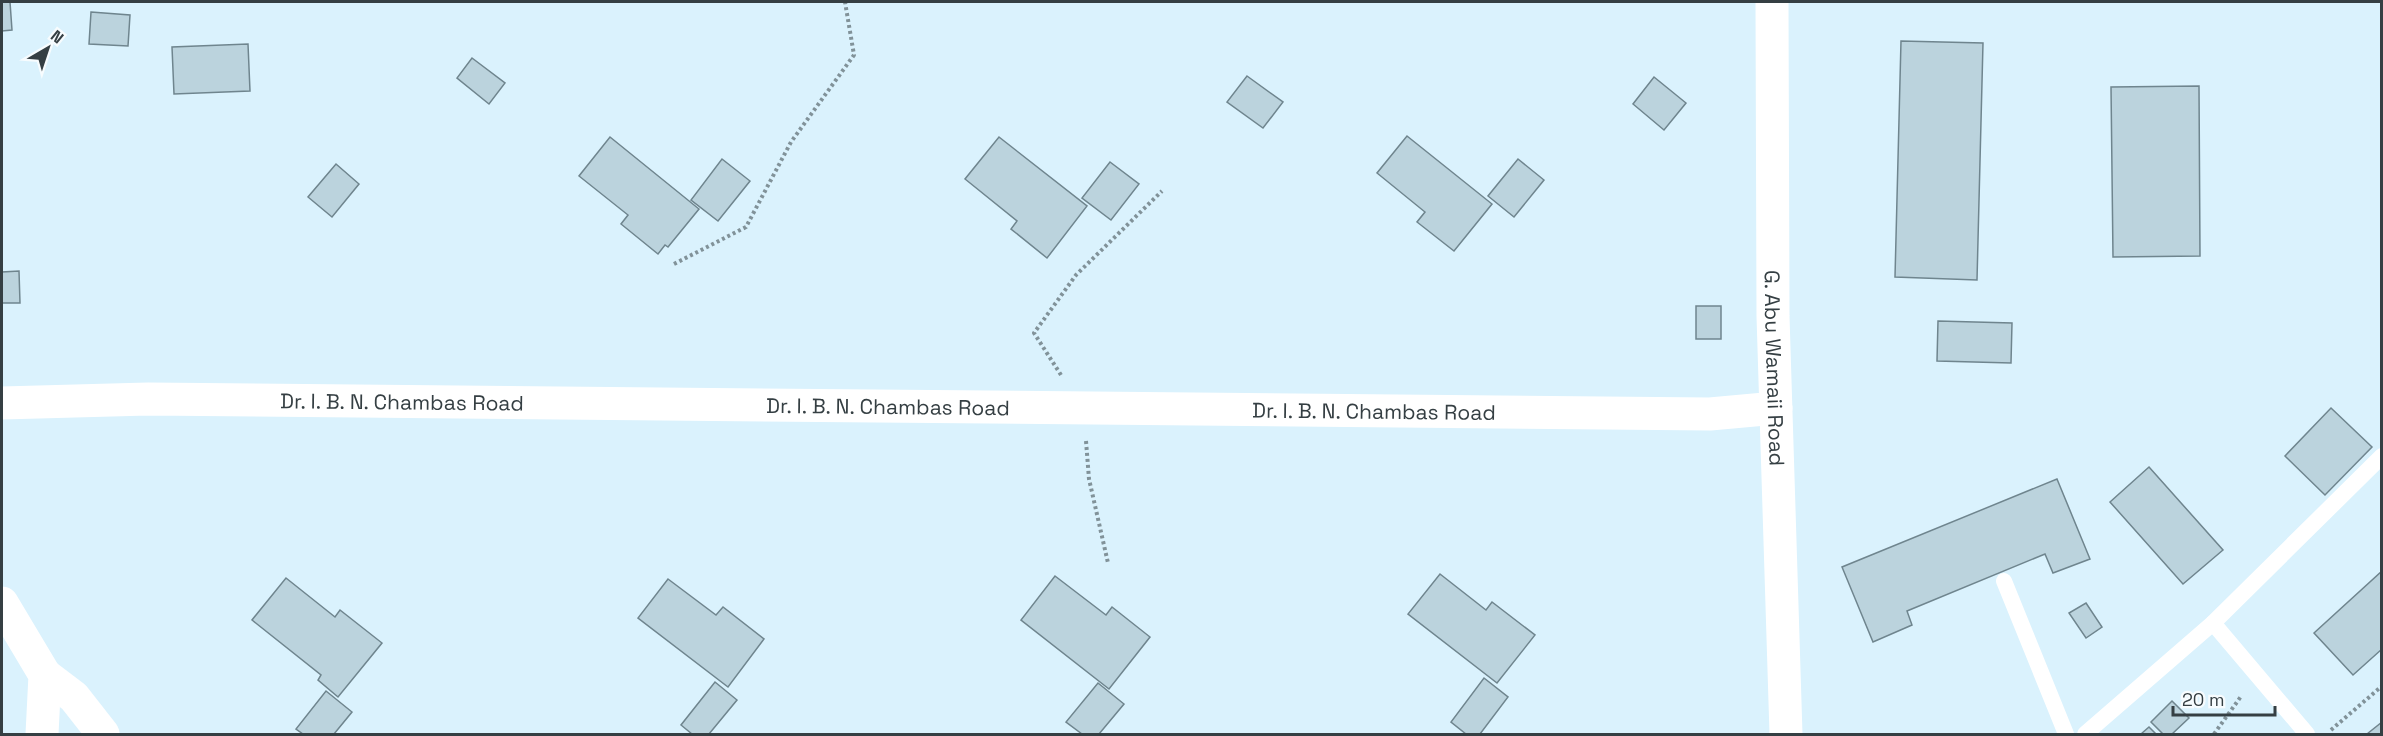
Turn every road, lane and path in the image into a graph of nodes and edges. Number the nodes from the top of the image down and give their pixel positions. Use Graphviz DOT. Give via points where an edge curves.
graph roads {
  1 [pos="845,2"];
  2 [pos="1772,2"];
  3 [pos="1162,191"];
  4 [pos="674,264"];
  5 [pos="2,403"];
  6 [pos="1776,408"];
  7 [pos="1084,409"];
  8 [pos="2382,456"];
  9 [pos="1108,563"];
  10 [pos="2004,581"];
  11 [pos="2,603"];
  12 [pos="2213,623"];
  13 [pos="45,675"];
  14 [pos="2257,675"];
  15 [pos="2382,686"];
  16 [pos="42,735"];
  17 [pos="103,735"];
  18 [pos="1786,735"];
  19 [pos="2066,735"];
  20 [pos="2085,735"];
  21 [pos="2214,735"];
  22 [pos="2307,735"];
  23 [pos="2326,735"];
  1 -- 4 [label="path" via="854,55 791,142 746,227"];
  2 -- 6 [label="street, G. Abu Wamaii Road"];
  3 -- 7 [label="path" via="1076,275 1034,333"];
  5 -- 7 [label="street, Dr. I. B. N. Chambas Road" via="148,399"];
  6 -- 7 [label="street, Dr. I. B. N. Chambas Road" via="1710,414"];
  6 -- 18 [label="street, G. Abu Wamaii Road"];
  7 -- 9 [label="path" via="1089,479"];
  8 -- 12 [label="lane"];
  10 -- 19 [label="lane"];
  11 -- 13 [label="street"];
  12 -- 14 [label="lane"];
  12 -- 20 [label="lane"];
  13 -- 16 [label="street"];
  13 -- 17 [label="street" via="74,697"];
  14 -- 21 [label="path"];
  14 -- 22 [label="lane"];
  15 -- 23 [label="path"];
}
